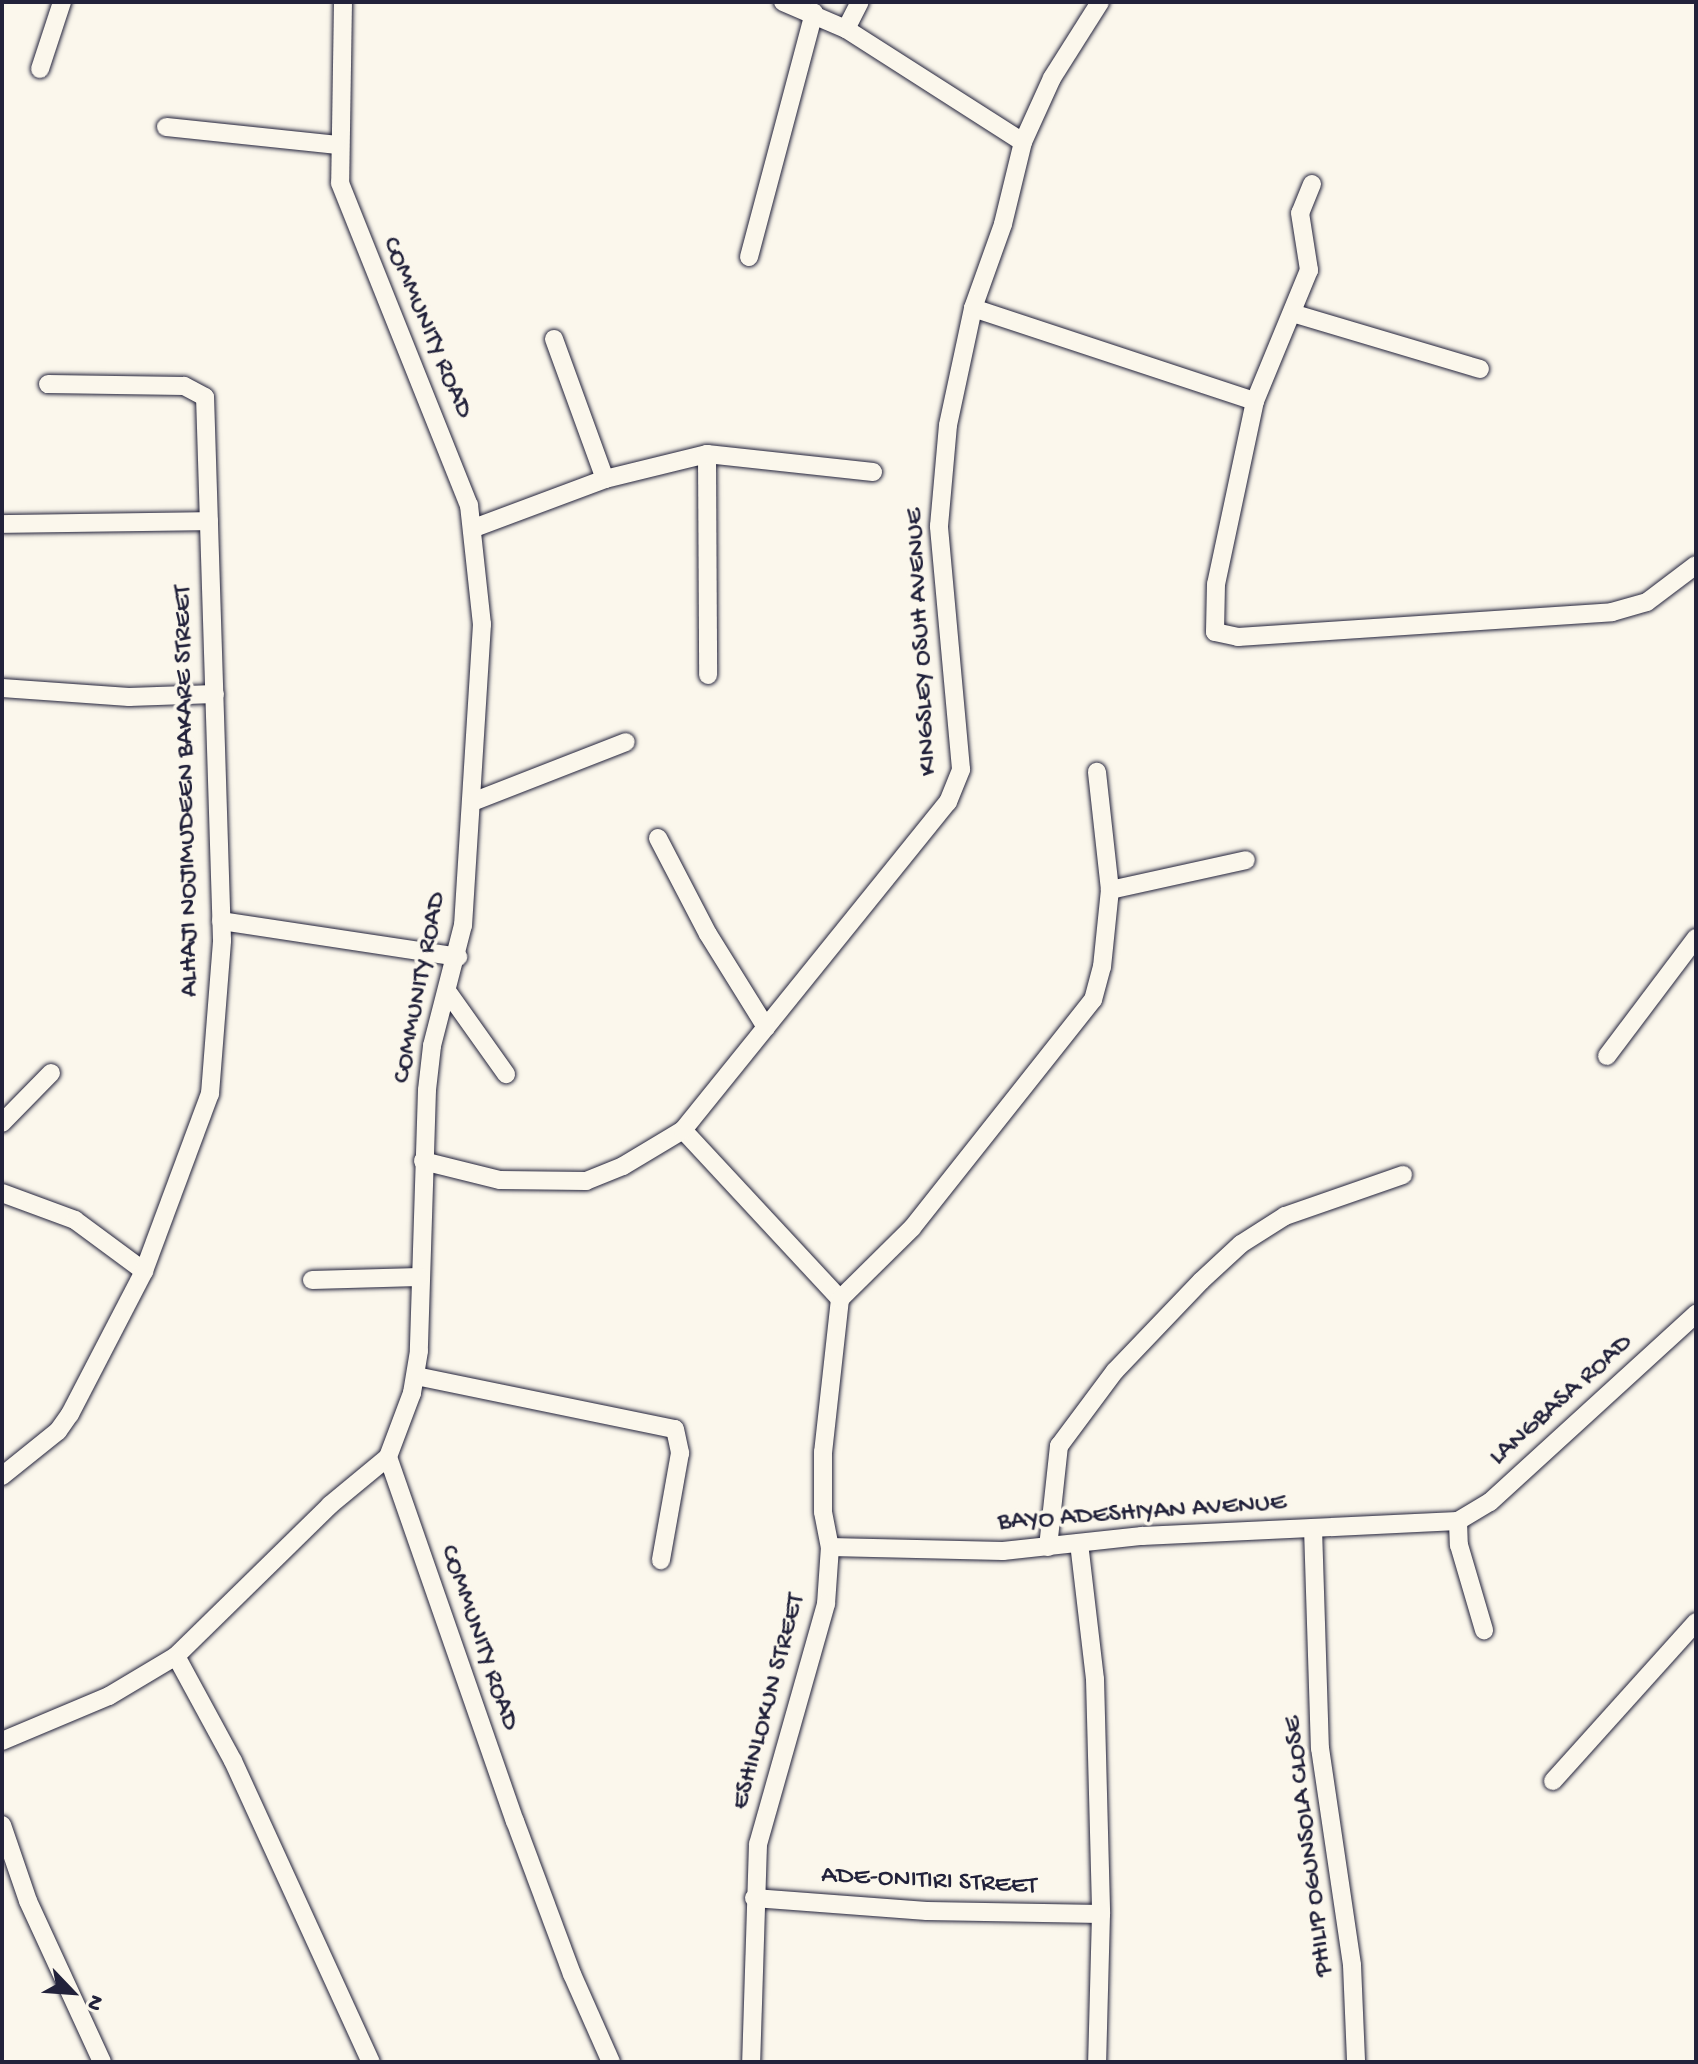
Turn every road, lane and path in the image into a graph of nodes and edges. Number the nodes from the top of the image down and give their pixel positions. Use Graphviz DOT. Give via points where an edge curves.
graph roads {
  1 [pos="62,2"];
  2 [pos="343,2"];
  3 [pos="783,2"];
  4 [pos="860,2"];
  5 [pos="1100,2"];
  6 [pos="814,12"];
  7 [pos="846,29"];
  8 [pos="40,69"];
  9 [pos="166,127"];
  10 [pos="1023,142"];
  11 [pos="336,145"];
  12 [pos="1312,184"];
  13 [pos="749,257"];
  14 [pos="973,308"];
  15 [pos="1292,313"];
  16 [pos="554,339"];
  17 [pos="1480,369"];
  18 [pos="48,384"];
  19 [pos="1255,401"];
  20 [pos="707,454"];
  21 [pos="873,472"];
  22 [pos="605,479"];
  23 [pos="209,521"];
  24 [pos="2,524"];
  25 [pos="474,528"];
  26 [pos="1694,571"];
  27 [pos="708,675"];
  28 [pos="2,688"];
  29 [pos="215,694"];
  30 [pos="626,742"];
  31 [pos="1097,772"];
  32 [pos="472,802"];
  33 [pos="658,838"];
  34 [pos="1246,860"];
  35 [pos="1110,890"];
  36 [pos="221,921"];
  37 [pos="1696,938"];
  38 [pos="458,957"];
  39 [pos="447,991"];
  40 [pos="766,1027"];
  41 [pos="1607,1056"];
  42 [pos="51,1073"];
  43 [pos="506,1074"];
  44 [pos="2,1123"];
  45 [pos="683,1130"];
  46 [pos="423,1161"];
  47 [pos="1403,1175"];
  48 [pos="2,1193"];
  49 [pos="144,1271"];
  50 [pos="419,1277"];
  51 [pos="312,1280"];
  52 [pos="840,1299"];
  53 [pos="1696,1314"];
  54 [pos="416,1376"];
  55 [pos="388,1457"];
  56 [pos="2,1476"];
  57 [pos="1458,1521"];
  58 [pos="1313,1528"];
  59 [pos="1079,1543"];
  60 [pos="830,1547"];
  61 [pos="1048,1547"];
  62 [pos="661,1560"];
  63 [pos="1696,1622"];
  64 [pos="1484,1630"];
  65 [pos="176,1656"];
  66 [pos="2,1741"];
  67 [pos="1553,1781"];
  68 [pos="2,1825"];
  69 [pos="754,1898"];
  70 [pos="1101,1914"];
  71 [pos="102,2062"];
  72 [pos="371,2062"];
  73 [pos="611,2062"];
  74 [pos="751,2062"];
  75 [pos="1097,2062"];
  76 [pos="1356,2062"];
  1 -- 8 [label="street"];
  2 -- 11 [label="street, COMMUNITY ROAD"];
  3 -- 6 [label="street"];
  4 -- 7 [label="street"];
  5 -- 10 [label="street, KINGSLEY OSUH AVENUE" via="1052,78"];
  6 -- 7 [label="street"];
  6 -- 13 [label="street"];
  7 -- 10 [label="street"];
  9 -- 11 [label="street"];
  10 -- 14 [label="street, KINGSLEY OSUH AVENUE" via="1003,224"];
  11 -- 25 [label="street, COMMUNITY ROAD" via="346,206 450,449"];
  12 -- 15 [label="street" via="1300,213 1309,270"];
  14 -- 19 [label="street"];
  14 -- 40 [label="street, KINGSLEY OSUH AVENUE" via="948,425 939,526 959,736 957,786"];
  15 -- 17 [label="street"];
  15 -- 19 [label="street"];
  16 -- 22 [label="street"];
  18 -- 23 [label="street, ALHAJI NOJIMUDEEN BAKARE STREET" via="200,390 206,402"];
  19 -- 26 [label="street" via="1216,584 1212,614 1219,636 1612,612 1647,602"];
  20 -- 21 [label="street"];
  20 -- 22 [label="street"];
  20 -- 27 [label="street"];
  22 -- 25 [label="street"];
  23 -- 24 [label="street"];
  23 -- 29 [label="street, ALHAJI NOJIMUDEEN BAKARE STREET"];
  25 -- 32 [label="street, COMMUNITY ROAD" via="482,668"];
  28 -- 29 [label="street" via="129,697"];
  29 -- 36 [label="street, ALHAJI NOJIMUDEEN BAKARE STREET"];
  30 -- 32 [label="street"];
  31 -- 35 [label="street"];
  32 -- 38 [label="street, COMMUNITY ROAD"];
  33 -- 40 [label="street" via="708,934"];
  34 -- 35 [label="street"];
  35 -- 52 [label="street" via="1098,988 1082,1017 912,1228"];
  36 -- 38 [label="street"];
  36 -- 49 [label="street, ALHAJI NOJIMUDEEN BAKARE STREET" via="215,1074"];
  37 -- 41 [label="street"];
  38 -- 39 [label="street, COMMUNITY ROAD"];
  39 -- 43 [label="street"];
  39 -- 46 [label="street, COMMUNITY ROAD" via="432,1046"];
  40 -- 45 [label="street, KINGSLEY OSUH AVENUE"];
  42 -- 44 [label="street"];
  45 -- 46 [label="street, KINGSLEY OSUH AVENUE" via="586,1181 538,1185"];
  45 -- 52 [label="street"];
  46 -- 50 [label="street, COMMUNITY ROAD"];
  47 -- 61 [label="street" via="1285,1216 1241,1244 1115,1371 1059,1446"];
  48 -- 49 [label="street" via="75,1220"];
  49 -- 56 [label="street, ALHAJI NOJIMUDEEN BAKARE STREET" via="70,1414 58,1431"];
  50 -- 51 [label="street"];
  50 -- 54 [label="street, COMMUNITY ROAD"];
  52 -- 60 [label="street, ESHINLOKUN STREET" via="823,1452 823,1512"];
  53 -- 57 [label="street, LANGBASA ROAD" via="1490,1502"];
  54 -- 55 [label="street, COMMUNITY ROAD"];
  54 -- 62 [label="street" via="675,1429 680,1453"];
  55 -- 65 [label="street" via="321,1513"];
  55 -- 73 [label="street, COMMUNITY ROAD" via="536,1877"];
  57 -- 58 [label="street, BAYO ADESHIYAN AVENUE"];
  57 -- 64 [label="street" via="1459,1545"];
  58 -- 59 [label="street, BAYO ADESHIYAN AVENUE"];
  58 -- 76 [label="street, PHILIP OGUNSOLA CLOSE" via="1320,1748 1352,1965"];
  59 -- 61 [label="street, BAYO ADESHIYAN AVENUE"];
  59 -- 70 [label="street" via="1095,1679"];
  60 -- 61 [label="street, BAYO ADESHIYAN AVENUE"];
  60 -- 69 [label="street, ESHINLOKUN STREET" via="826,1604 758,1844"];
  63 -- 67 [label="street"];
  65 -- 66 [label="street" via="109,1696"];
  65 -- 72 [label="street" via="233,1761"];
  68 -- 71 [label="street" via="28,1901"];
  69 -- 70 [label="street, ADE-ONITIRI STREET" via="927,1911"];
  69 -- 74 [label="street, ESHINLOKUN STREET"];
  70 -- 75 [label="street"];
}
